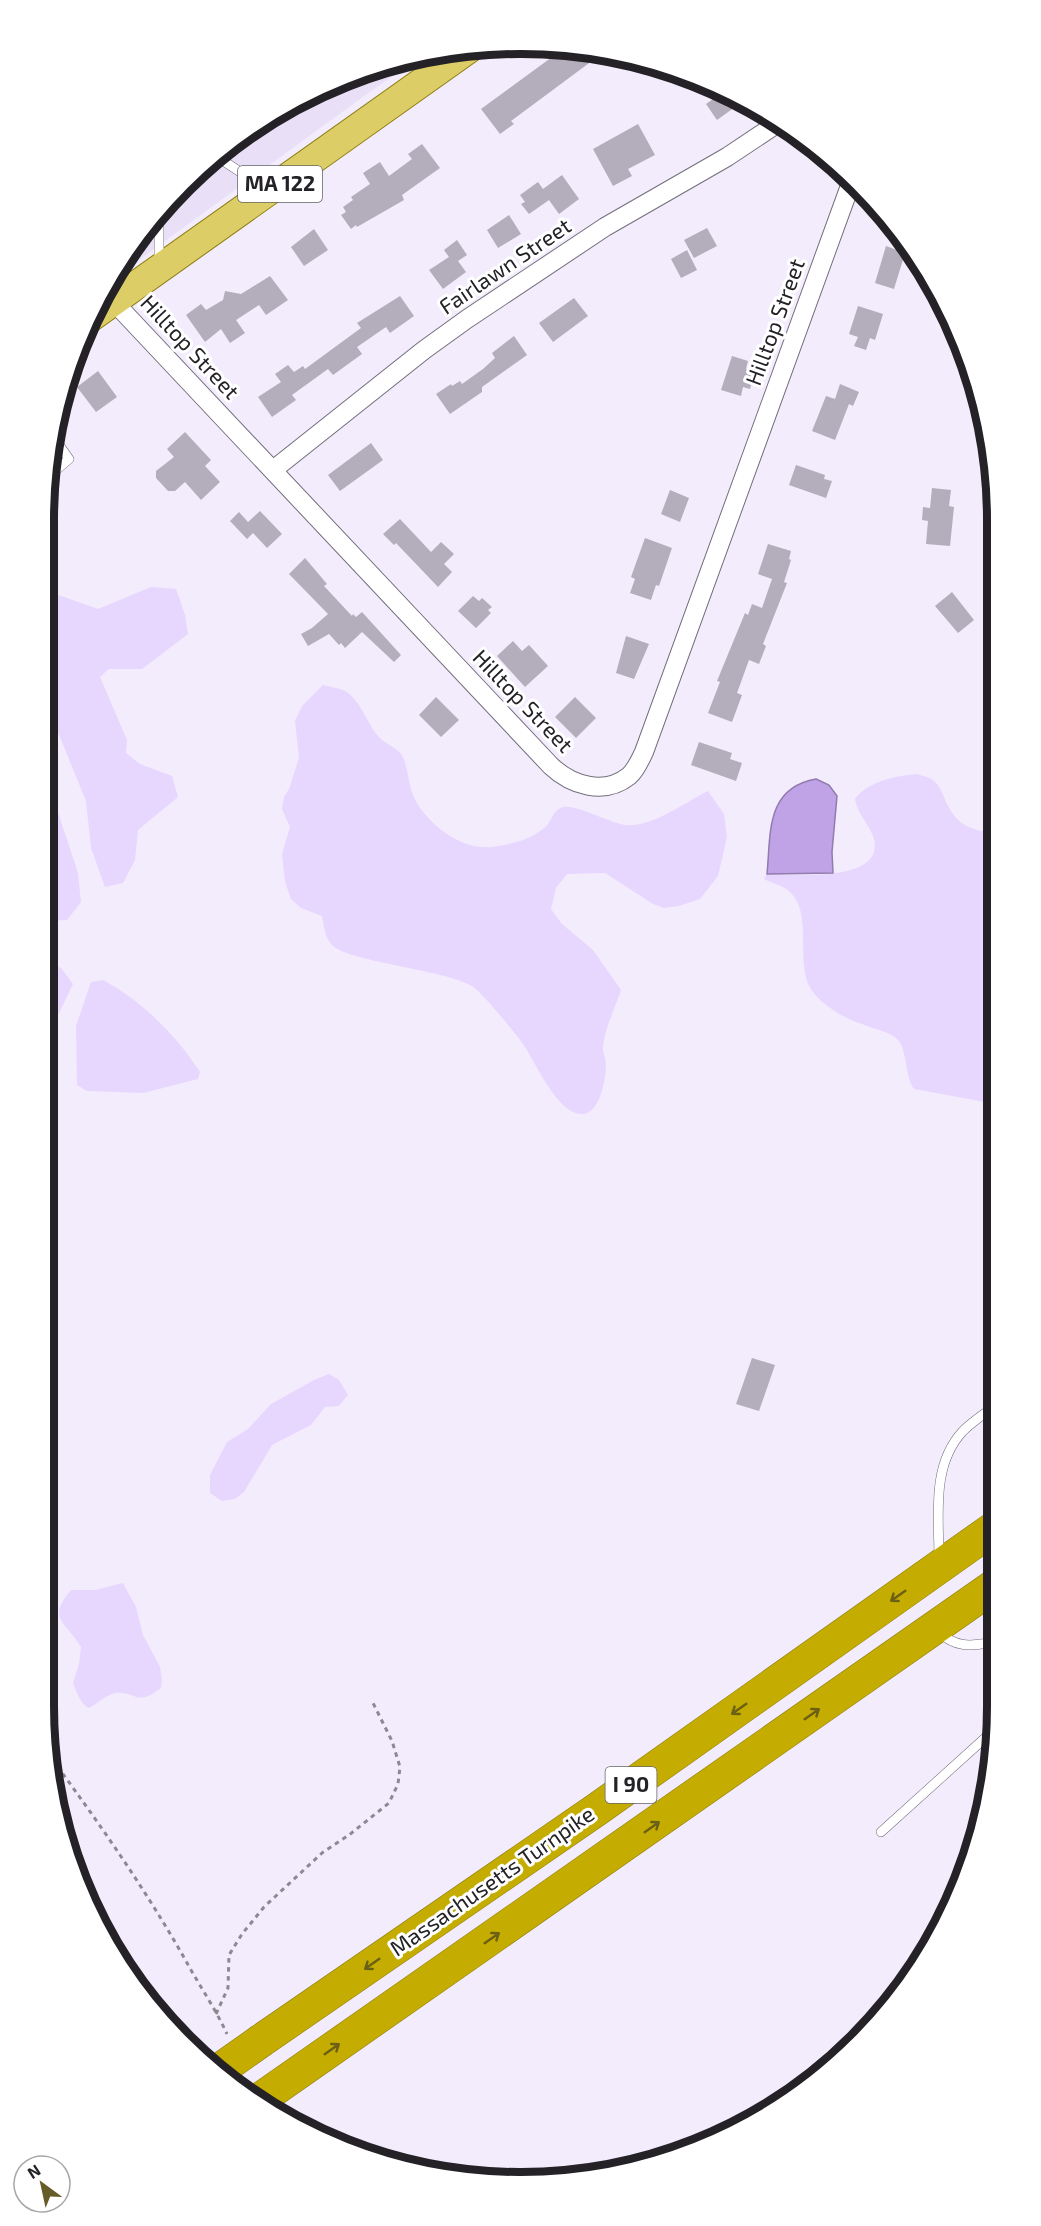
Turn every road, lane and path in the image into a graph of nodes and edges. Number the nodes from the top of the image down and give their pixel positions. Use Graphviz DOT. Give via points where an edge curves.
graph roads {
  1 [pos="455,59"];
  2 [pos="771,127"];
  3 [pos="223,161"];
  4 [pos="849,190"];
  5 [pos="270,191"];
  6 [pos="159,226"];
  7 [pos="159,270"];
  8 [pos="114,302"];
  9 [pos="105,308"];
  10 [pos="60,447"];
  11 [pos="57,469"];
  12 [pos="273,470"];
  13 [pos="987,1413"];
  14 [pos="987,1533"];
  15 [pos="939,1567"];
  16 [pos="987,1591"];
  17 [pos="936,1628"];
  18 [pos="987,1644"];
  19 [pos="372,1701"];
  20 [pos="986,1737"];
  21 [pos="58,1768"];
  22 [pos="881,1832"];
  23 [pos="216,2014"];
  24 [pos="228,2037"];
  25 [pos="225,2066"];
  26 [pos="272,2091"];
  1 -- 5 [label="main road, MA 122"];
  2 -- 12 [label="street, Fairlawn Street" via="606,227 467,319"];
  3 -- 5 [label="lane"];
  4 -- 12 [label="street, Hilltop Street" via="644,752 629,776 617,783 604,787 580,784 555,770"];
  5 -- 7 [label="main road, MA 122"];
  6 -- 7 [label="lane"];
  7 -- 8 [label="main road, MA 122"];
  8 -- 9 [label="main road, MA 122"];
  8 -- 12 [label="street, Hilltop Street"];
  10 -- 11 [label="lane" via="69,459"];
  13 -- 15 [label="lane" via="963,1431 943,1466"];
  14 -- 15 [label="highway, Massachusetts Turnpike / I 90"];
  15 -- 25 [label="highway, Massachusetts Turnpike / I 90, one-way, bridge"];
  16 -- 17 [label="highway, Massachusetts Turnpike / I 90"];
  17 -- 18 [label="lane" via="963,1645"];
  26 -- 17 [label="highway, Massachusetts Turnpike / I 90, one-way"];
  19 -- 23 [label="path" via="393,1741 400,1767 398,1784 389,1803 322,1853 264,1907 229,1955 228,1988"];
  20 -- 22 [label="lane"];
  21 -- 23 [label="path" via="133,1874"];
  23 -- 24 [label="path"];
}
